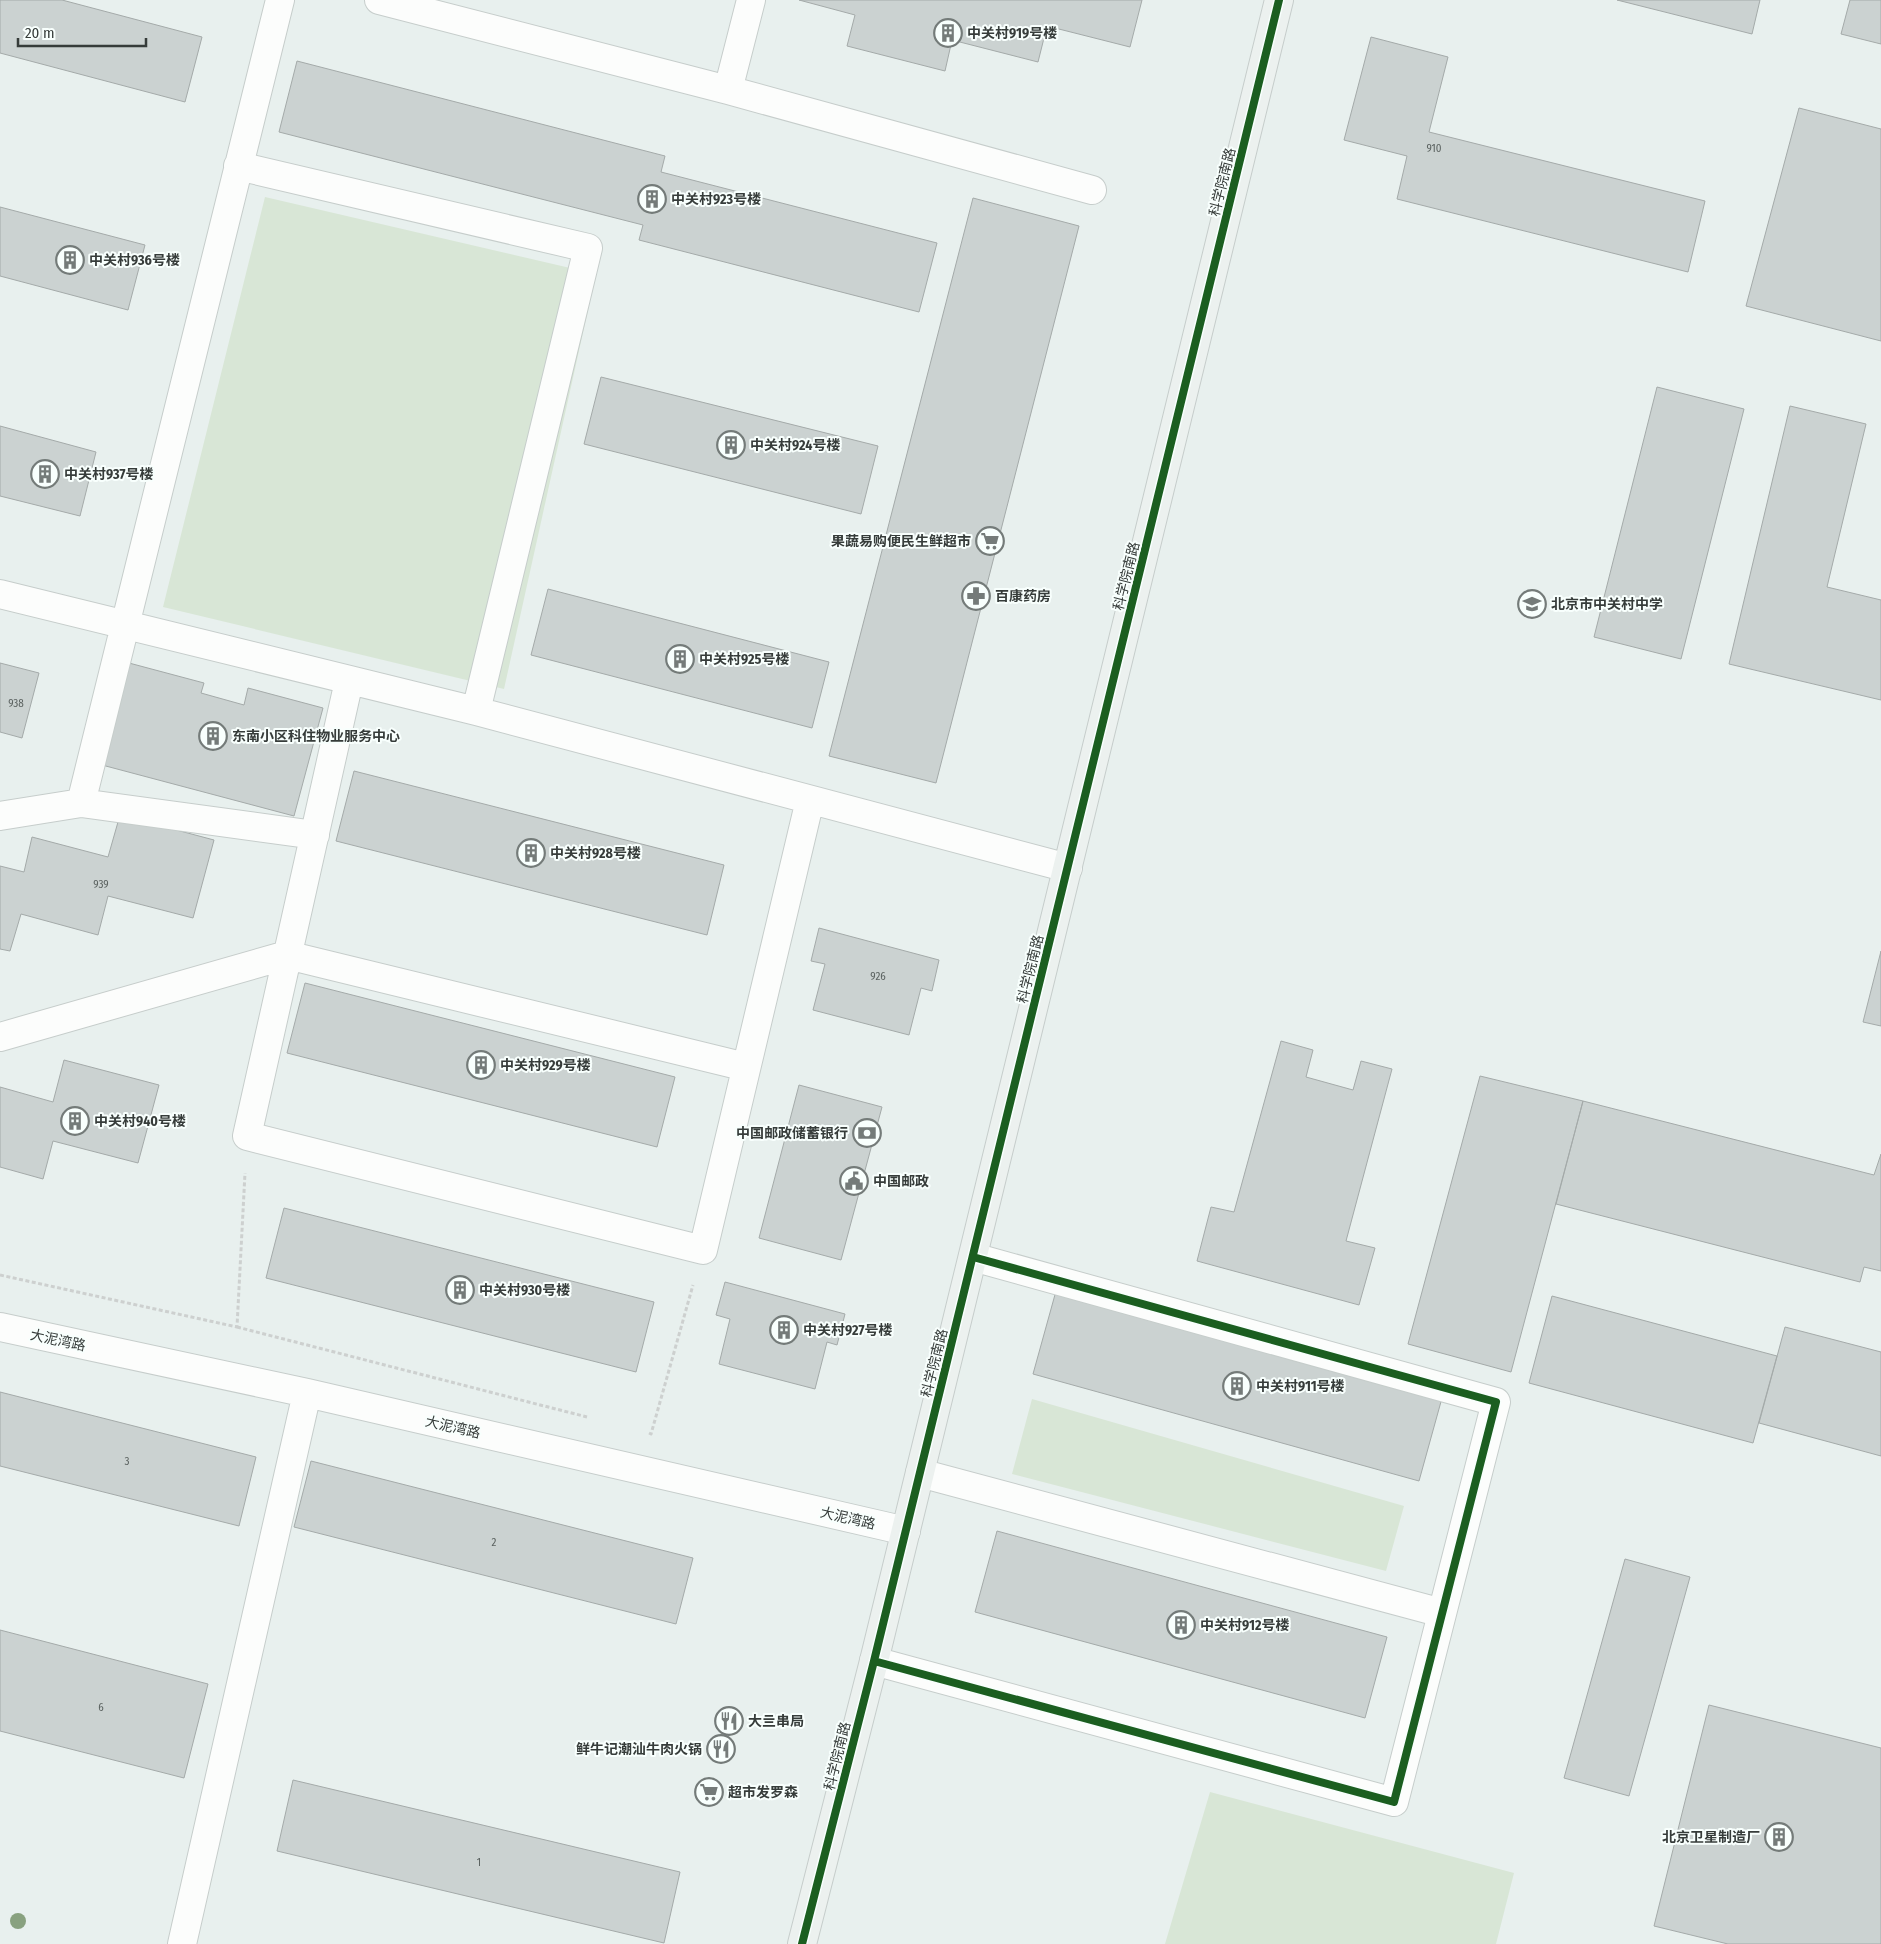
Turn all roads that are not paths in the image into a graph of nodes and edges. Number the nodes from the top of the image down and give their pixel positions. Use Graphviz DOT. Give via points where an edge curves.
graph roads {
  1 [pos="280,0"];
  2 [pos="379,0"];
  3 [pos="751,0"];
  4 [pos="1279,0"];
  5 [pos="728,90"];
  6 [pos="238,166"];
  7 [pos="1092,190"];
  8 [pos="0,594"];
  9 [pos="124,626"];
  10 [pos="350,681"];
  11 [pos="476,711"];
  12 [pos="810,800"];
  13 [pos="81,803"];
  14 [pos="0,816"];
  15 [pos="315,834"];
  16 [pos="1068,868"];
  17 [pos="287,955"];
  18 [pos="0,1037"];
  19 [pos="746,1067"];
  20 [pos="973,1257"];
  21 [pos="0,1327"];
  22 [pos="307,1393"];
  23 [pos="920,1473"];
  24 [pos="906,1531"];
  25 [pos="1442,1613"];
  26 [pos="874,1661"];
  27 [pos="182,1944"];
  28 [pos="802,1944"];
  1 -- 6 [label="street"];
  2 -- 5 [label="street"];
  3 -- 5 [label="street"];
  4 -- 16 [label="street, 科学院南路"];
  5 -- 7 [label="street"];
  6 -- 9 [label="street"];
  6 -- 11 [label="street" via="588,248"];
  8 -- 9 [label="street"];
  9 -- 10 [label="street"];
  9 -- 13 [label="street"];
  10 -- 11 [label="street"];
  10 -- 15 [label="street"];
  11 -- 12 [label="street"];
  12 -- 16 [label="street"];
  12 -- 19 [label="street"];
  13 -- 14 [label="street"];
  13 -- 15 [label="street"];
  15 -- 17 [label="street"];
  16 -- 20 [label="street, 科学院南路"];
  17 -- 18 [label="street"];
  17 -- 19 [label="street"];
  17 -- 19 [label="street" via="247,1136 703,1250"];
  20 -- 23 [label="street, 科学院南路"];
  20 -- 25 [label="street" via="1496,1402"];
  21 -- 22 [label="street, 大泥湾路"];
  22 -- 24 [label="street, 大泥湾路"];
  22 -- 27 [label="street"];
  23 -- 24 [label="street, 科学院南路"];
  23 -- 25 [label="street"];
  24 -- 26 [label="street, 科学院南路"];
  25 -- 26 [label="street" via="1394,1802"];
  26 -- 28 [label="street, 科学院南路"];
}
